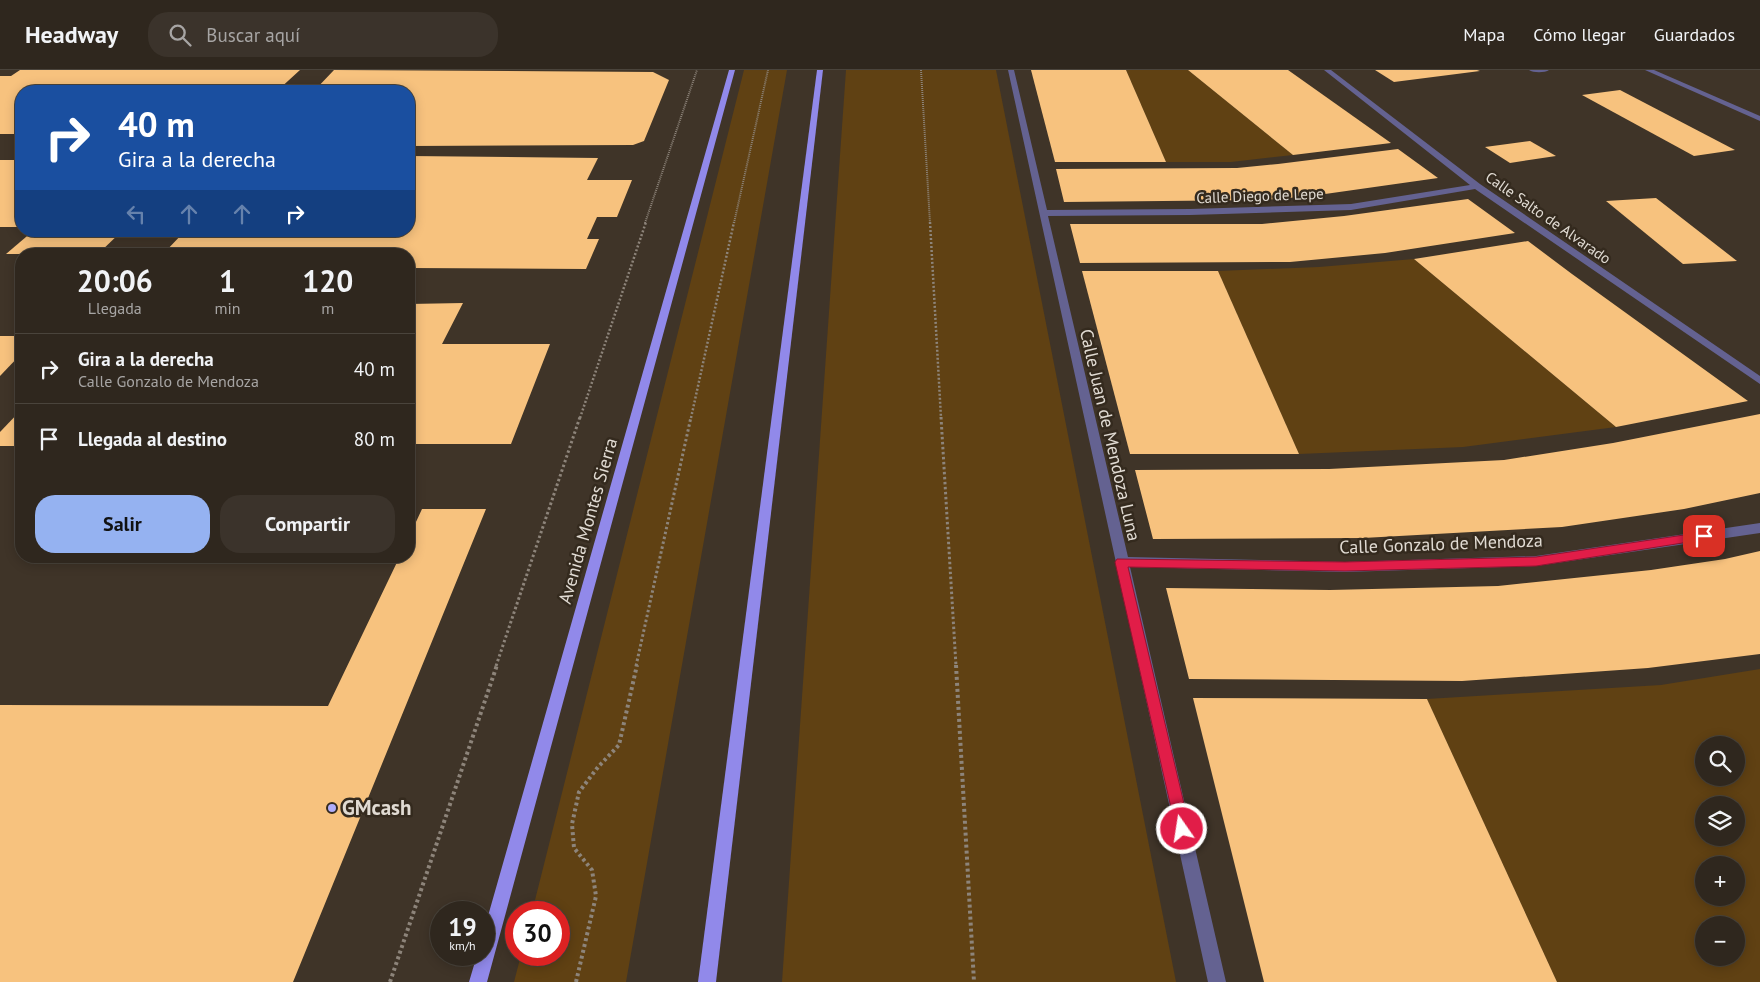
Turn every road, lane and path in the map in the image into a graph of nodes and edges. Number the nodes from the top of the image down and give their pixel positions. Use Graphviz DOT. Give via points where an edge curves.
graph roads {
  1 [pos="697,70"];
  2 [pos="732,70"];
  3 [pos="768,70"];
  4 [pos="820,70"];
  5 [pos="921,70"];
  6 [pos="1010,70"];
  7 [pos="1327,70"];
  8 [pos="1532,70"];
  9 [pos="1546,70"];
  10 [pos="1648,70"];
  11 [pos="1760,119"];
  12 [pos="1477,186"];
  13 [pos="1042,213"];
  14 [pos="1760,381"];
  15 [pos="1760,528"];
  16 [pos="1121,562"];
  17 [pos="390,982"];
  18 [pos="478,982"];
  19 [pos="576,982"];
  20 [pos="707,982"];
  21 [pos="974,982"];
  22 [pos="1217,982"];
  1 -- 17 [label="path"];
  2 -- 18 [label="main road, Avenida Montes Sierra"];
  3 -- 19 [label="path" via="619,745 578,792 572,824 574,848 592,870 596,896"];
  4 -- 20 [label="main road"];
  5 -- 21 [label="path"];
  6 -- 13 [label="street, Calle Juan de Mendoza Luna"];
  7 -- 12 [label="street, Calle Salto de Alvarado"];
  8 -- 9 [label="street"];
  10 -- 11 [label="street"];
  12 -- 13 [label="street, Calle Diego de Lepe" via="1352,207"];
  12 -- 14 [label="street, Calle Salto de Alvarado"];
  13 -- 16 [label="street, Calle Juan de Mendoza Luna"];
  15 -- 16 [label="street, Calle Gonzalo de Mendoza" via="1536,561 1345,566"];
  16 -- 22 [label="street, Calle Juan de Mendoza Luna"];
}
